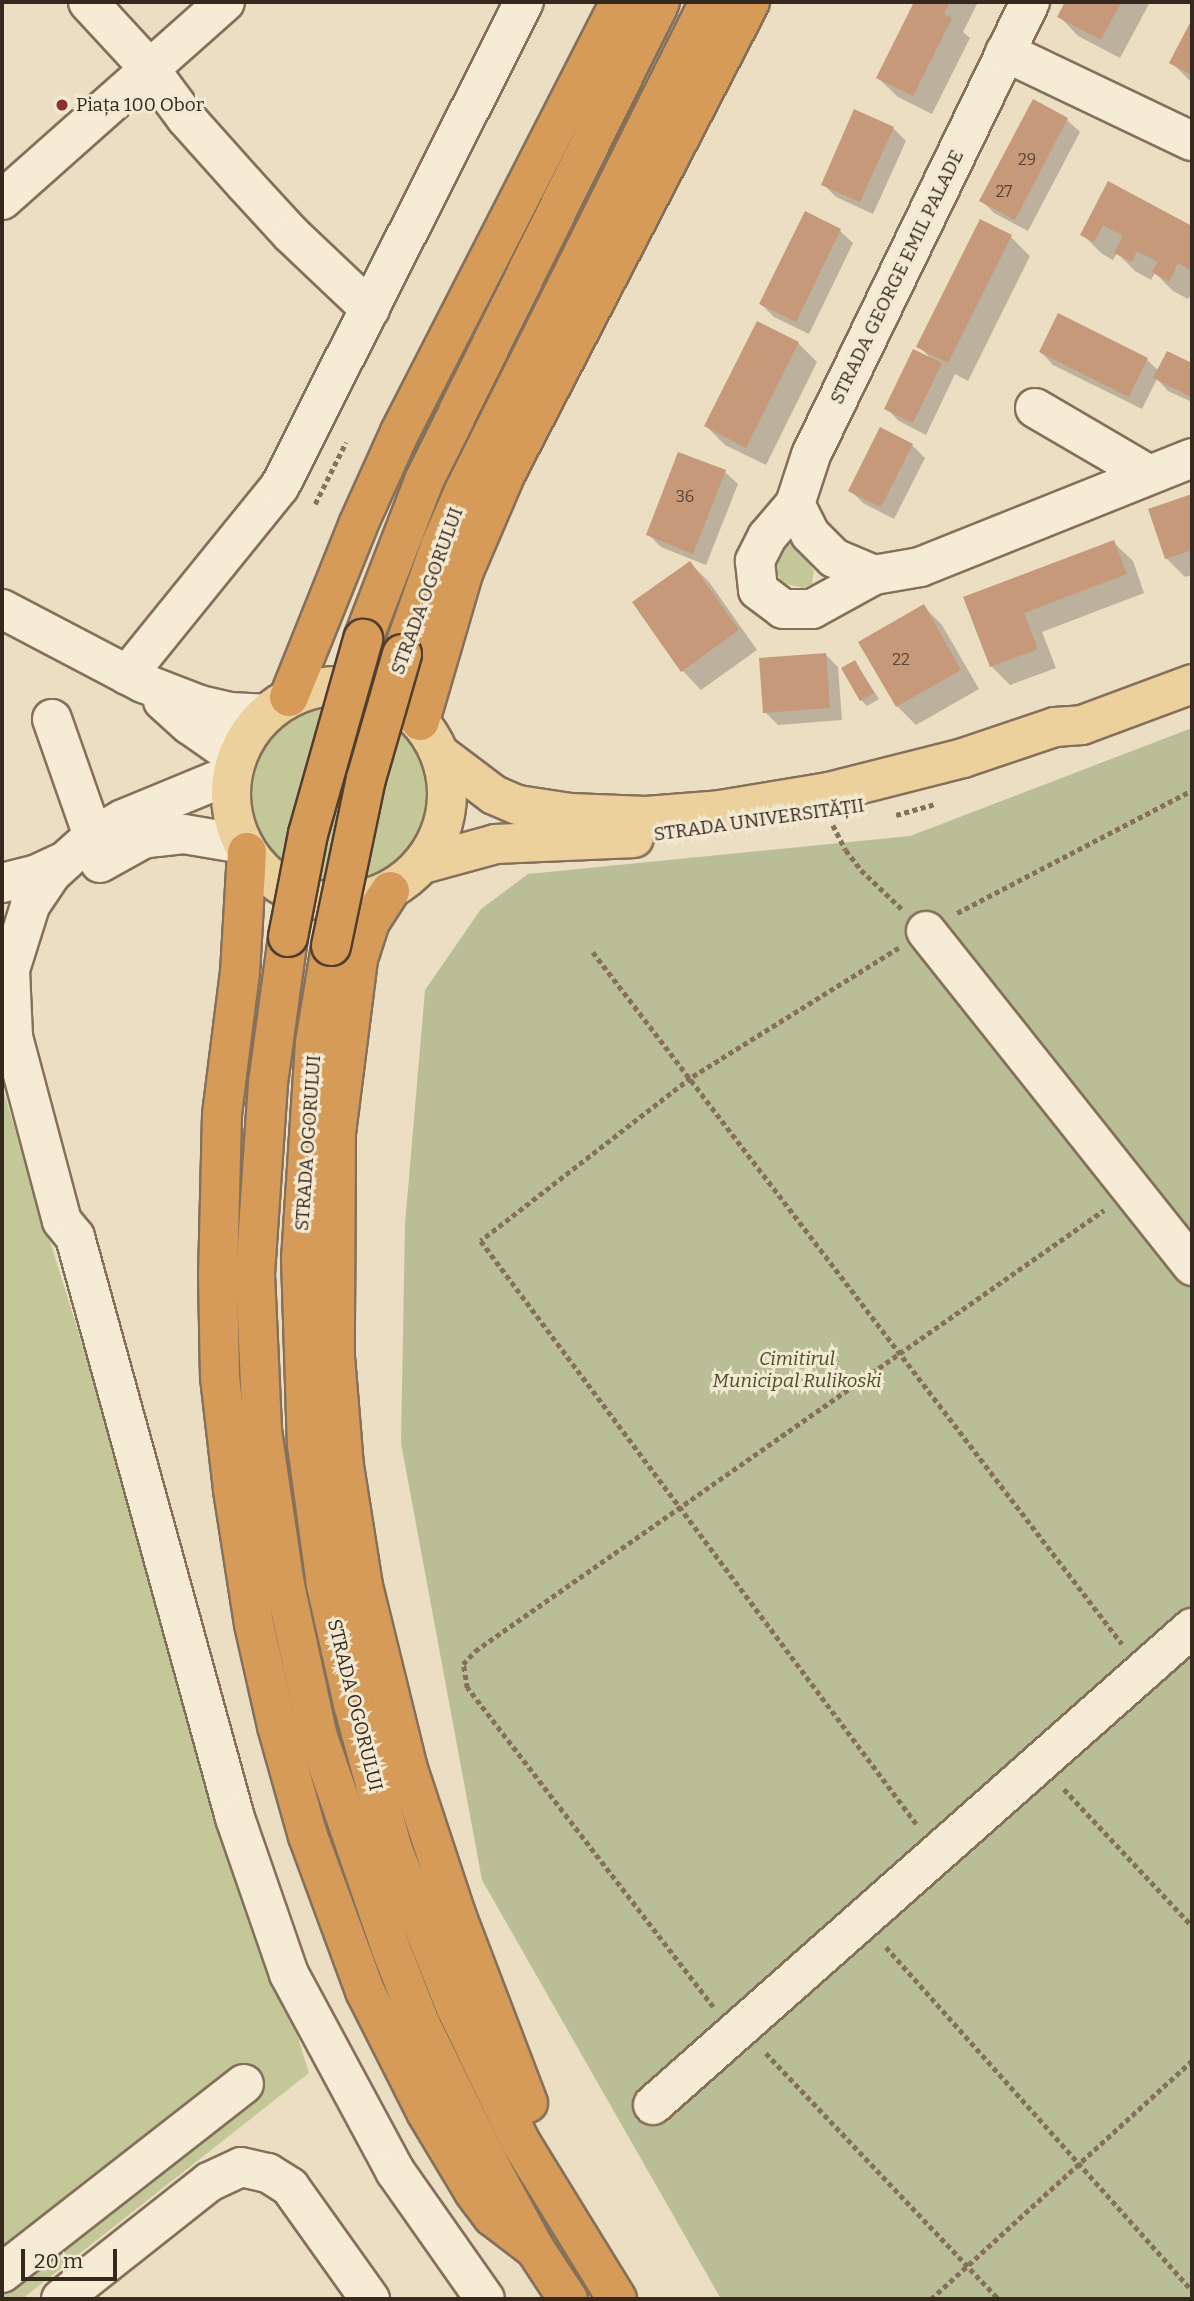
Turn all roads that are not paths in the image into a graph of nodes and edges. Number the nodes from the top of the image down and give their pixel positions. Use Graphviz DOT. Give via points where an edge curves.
graph roads {
  1 [pos="89,2"];
  2 [pos="524,2"];
  3 [pos="621,2"];
  4 [pos="660,2"];
  5 [pos="709,2"];
  6 [pos="750,2"];
  7 [pos="1030,2"];
  8 [pos="201,9"];
  9 [pos="1006,52"];
  10 [pos="155,77"];
  11 [pos="1192,141"];
  12 [pos="2,200"];
  13 [pos="370,310"];
  14 [pos="1035,408"];
  15 [pos="1192,458"];
  16 [pos="1148,474"];
  17 [pos="795,504"];
  18 [pos="874,575"];
  19 [pos="2,609"];
  20 [pos="135,679"];
  21 [pos="1192,684"];
  22 [pos="277,706"];
  23 [pos="52,719"];
  24 [pos="420,721"];
  25 [pos="1082,725"];
  26 [pos="440,755"];
  27 [pos="235,766"];
  28 [pos="93,836"];
  29 [pos="245,848"];
  30 [pos="423,864"];
  31 [pos="66,878"];
  32 [pos="390,891"];
  33 [pos="11,899"];
  34 [pos="926,931"];
  35 [pos="7,947"];
  36 [pos="75,1237"];
  37 [pos="1192,1266"];
  38 [pos="1192,1628"];
  39 [pos="244,2084"];
  40 [pos="653,2105"];
  41 [pos="571,2224"];
  42 [pos="535,2249"];
  43 [pos="2,2273"];
  44 [pos="61,2299"];
  45 [pos="370,2299"];
  46 [pos="485,2299"];
  47 [pos="568,2299"];
  48 [pos="617,2299"];
  1 -- 10 [label="street"];
  2 -- 13 [label="street"];
  3 -- 22 [label="highway" via="400,432"];
  4 -- 42 [label="highway, STRADA OGORULUI, bridge" via="424,481 363,639 308,834 288,937 268,1083 255,1274 262,1430 285,1585 318,1737 420,2023"];
  5 -- 41 [label="highway, STRADA OGORULUI, bridge" via="464,491 435,557 402,654 366,779 331,946 315,1043 301,1257 307,1445 326,1585 393,1850 456,2008 521,2143"];
  6 -- 24 [label="highway" via="506,473 464,571"];
  7 -- 9 [label="street, STRADA GEORGE EMIL PALADE"];
  8 -- 10 [label="street"];
  9 -- 11 [label="street"];
  9 -- 17 [label="street, STRADA GEORGE EMIL PALADE" via="811,455"];
  10 -- 12 [label="street"];
  10 -- 13 [label="street" via="291,234"];
  13 -- 20 [label="street" via="281,486"];
  14 -- 16 [label="street"];
  15 -- 16 [label="street, STRADA GEORGE EMIL PALADE"];
  16 -- 18 [label="street, STRADA GEORGE EMIL PALADE" via="920,567"];
  17 -- 18 [label="street" via="810,534 835,558"];
  17 -- 18 [label="street, STRADA GEORGE EMIL PALADE" via="767,537 755,561 758,590 783,609 812,609"];
  19 -- 20 [label="street"];
  20 -- 22 [label="street" via="230,712"];
  20 -- 27 [label="street"];
  21 -- 25 [label="main road, STRADA UNIVERSITĂȚII"];
  22 -- 24 [label="main road" via="316,688 344,685 372,690"];
  22 -- 27 [label="main road" via="248,734"];
  23 -- 28 [label="street"];
  24 -- 26 [label="main road"];
  25 -- 26 [label="main road, STRADA UNIVERSITĂȚII" via="1055,727 963,758 814,796 646,816 570,813 518,805 494,795"];
  25 -- 30 [label="main road, STRADA UNIVERSITĂȚII" via="1058,744 965,780 831,813 642,838 496,844"];
  26 -- 30 [label="main road" via="448,783 447,812 438,840"];
  27 -- 28 [label="street"];
  27 -- 29 [label="main road" via="230,798"];
  28 -- 31 [label="street"];
  29 -- 31 [label="street" via="184,834 143,839"];
  29 -- 32 [label="main road" via="264,873 311,899 338,903"];
  29 -- 42 [label="highway" via="240,972 222,1115 218,1274 220,1377 254,1624 308,1836 365,1992 426,2112 474,2192 493,2217"];
  30 -- 32 [label="main road"];
  31 -- 33 [label="street"];
  31 -- 36 [label="street" via="37,957 33,1009 47,1101 79,1216"];
  32 -- 41 [label="highway" via="370,922 358,959 336,1134 335,1357 344,1466 363,1586 408,1769 457,1917 547,2148"];
  33 -- 35 [label="street"];
  34 -- 37 [label="street"];
  35 -- 36 [label="street" via="13,1037 62,1221"];
  36 -- 46 [label="street" via="235,1818 289,1974 395,2171"];
  38 -- 40 [label="street"];
  39 -- 43 [label="street"];
  41 -- 48 [label="highway, STRADA OGORULUI"];
  42 -- 47 [label="highway, STRADA OGORULUI"];
  44 -- 45 [label="street" via="209,2182 241,2167 268,2173 290,2187"];
}
